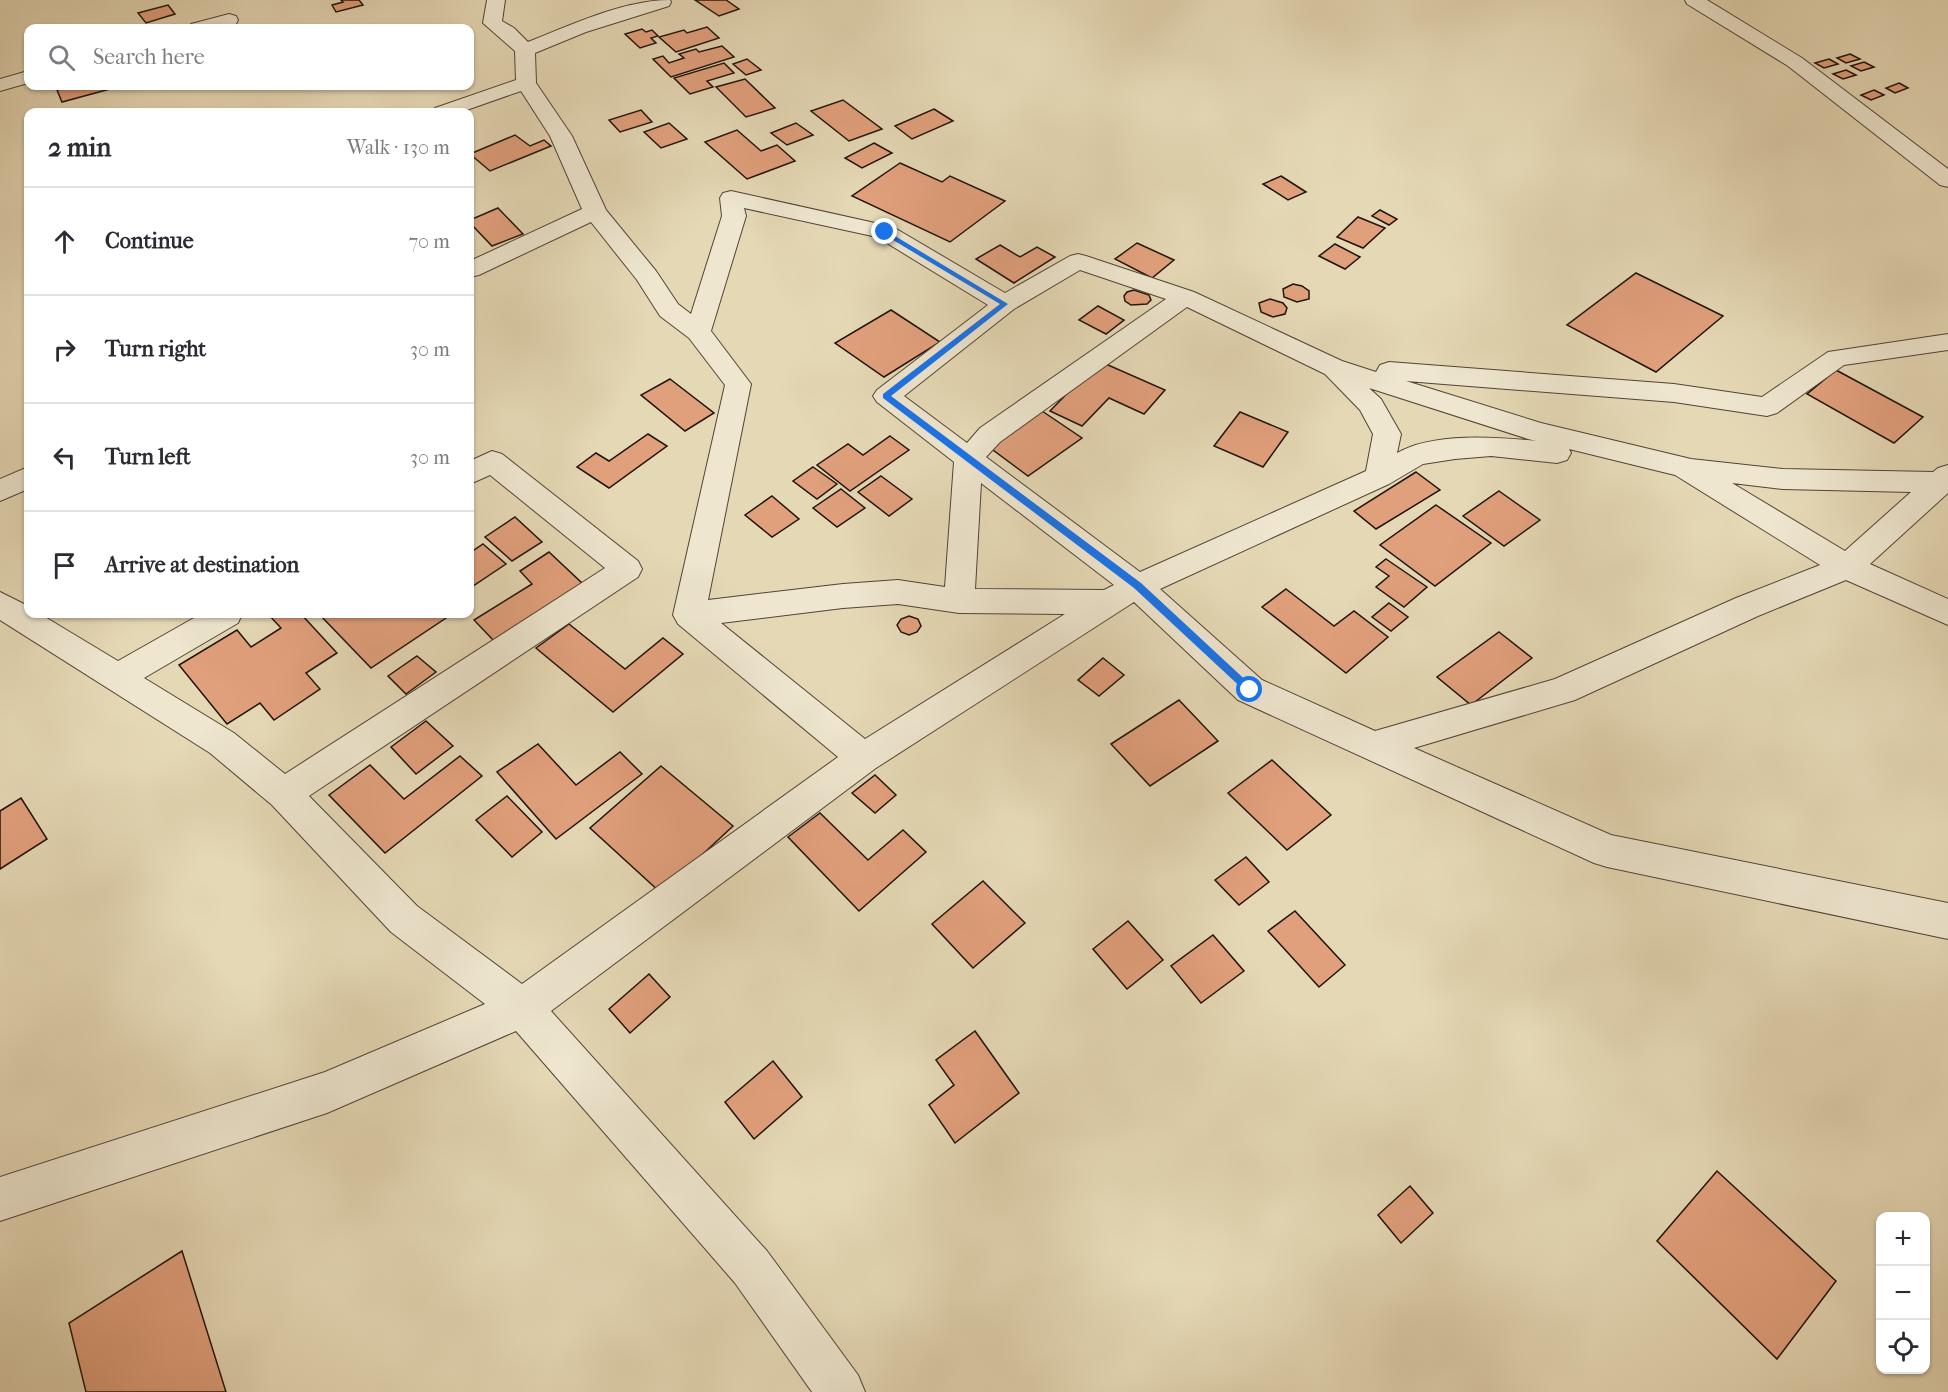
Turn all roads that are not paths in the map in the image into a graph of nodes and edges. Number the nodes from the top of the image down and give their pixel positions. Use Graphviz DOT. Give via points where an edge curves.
graph roads {
  1 [pos="496,0"];
  2 [pos="1694,0"];
  3 [pos="662,2"];
  4 [pos="229,20"];
  5 [pos="214,24"];
  6 [pos="525,50"];
  7 [pos="24,78"];
  8 [pos="526,83"];
  9 [pos="0,85"];
  10 [pos="454,108"];
  11 [pos="1948,180"];
  12 [pos="595,212"];
  13 [pos="474,268"];
  14 [pos="1185,297"];
  15 [pos="1005,304"];
  16 [pos="698,332"];
  17 [pos="1948,342"];
  18 [pos="1333,367"];
  19 [pos="968,459"];
  20 [pos="1684,467"];
  21 [pos="474,472"];
  22 [pos="1378,477"];
  23 [pos="24,479"];
  24 [pos="1945,480"];
  25 [pos="0,491"];
  26 [pos="1847,567"];
  27 [pos="1123,594"];
  28 [pos="959,601"];
  29 [pos="0,604"];
  30 [pos="1948,613"];
  31 [pos="689,615"];
  32 [pos="220,618"];
  33 [pos="116,678"];
  34 [pos="1373,746"];
  35 [pos="864,758"];
  36 [pos="284,794"];
  37 [pos="1948,921"];
  38 [pos="522,1008"];
  39 [pos="0,1199"];
  40 [pos="842,1392"];
  1 -- 6 [label="street" via="492,23"];
  2 -- 11 [label="street" via="1795,62"];
  3 -- 6 [label="street"];
  4 -- 5 [label="street"];
  6 -- 8 [label="street"];
  7 -- 9 [label="street"];
  8 -- 10 [label="street"];
  8 -- 12 [label="street" via="561,136"];
  12 -- 13 [label="street"];
  12 -- 16 [label="street" via="669,310"];
  14 -- 15 [label="street" via="1078,261"];
  14 -- 18 [label="street"];
  14 -- 19 [label="street" via="990,435"];
  15 -- 16 [label="street" via="885,232 731,198 734,216"];
  15 -- 19 [label="street" via="886,396"];
  16 -- 31 [label="street" via="738,384"];
  17 -- 18 [label="street" via="1837,358 1767,407 1674,393"];
  18 -- 20 [label="street" via="1538,432"];
  18 -- 22 [label="street" via="1371,405 1387,434"];
  19 -- 27 [label="street"];
  19 -- 28 [label="street"];
  20 -- 22 [label="street" via="1491,446 1416,455"];
  20 -- 24 [label="street" via="1784,479"];
  20 -- 26 [label="street"];
  21 -- 36 [label="street" via="492,461 627,569"];
  22 -- 27 [label="street"];
  23 -- 25 [label="street"];
  24 -- 26 [label="street"];
  26 -- 30 [label="street"];
  26 -- 34 [label="street" via="1563,690"];
  27 -- 28 [label="street"];
  27 -- 34 [label="street" via="1250,690"];
  27 -- 35 [label="street"];
  28 -- 31 [label="street" via="898,592"];
  29 -- 33 [label="street"];
  31 -- 35 [label="street"];
  32 -- 33 [label="street"];
  33 -- 36 [label="street" via="222,742"];
  34 -- 37 [label="street" via="1607,851"];
  35 -- 38 [label="street"];
  36 -- 38 [label="street" via="404,919"];
  38 -- 39 [label="street" via="327,1092"];
  38 -- 40 [label="street" via="751,1267"];
}
